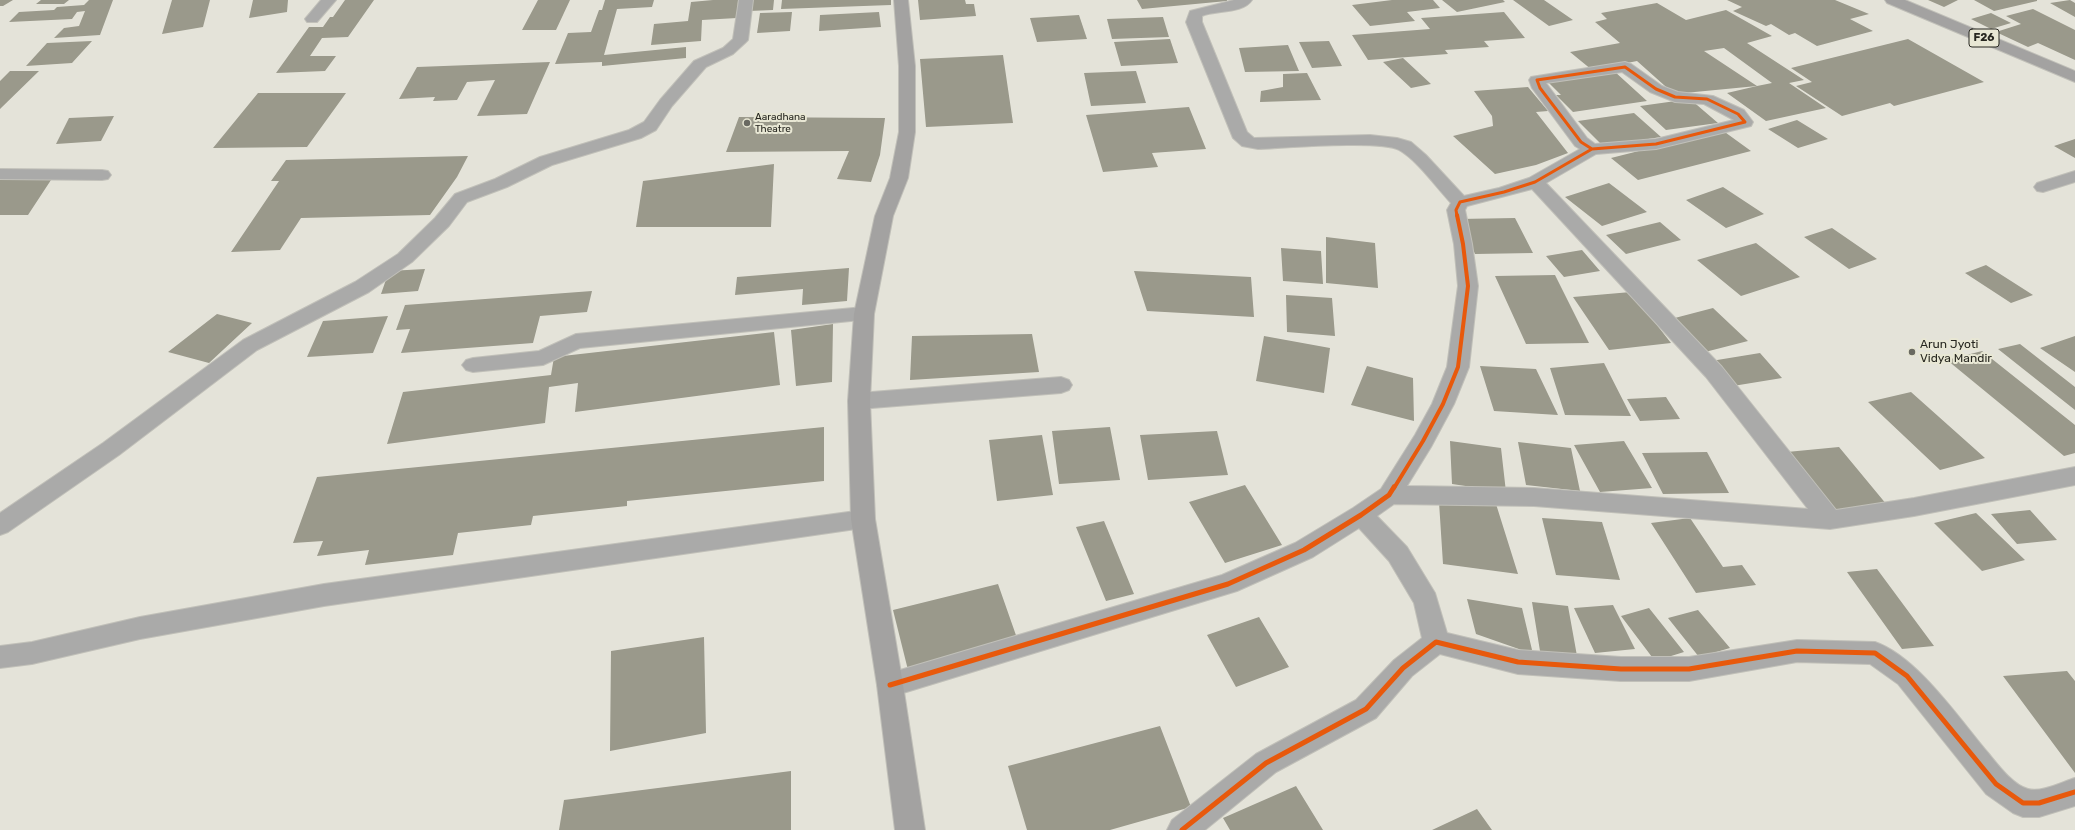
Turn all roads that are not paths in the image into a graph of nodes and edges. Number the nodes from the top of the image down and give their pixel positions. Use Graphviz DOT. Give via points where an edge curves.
graph roads {
  1 [pos="329,0"];
  2 [pos="746,0"];
  3 [pos="901,0"];
  4 [pos="1245,0"];
  5 [pos="1892,0"];
  6 [pos="312,19"];
  7 [pos="2075,78"];
  8 [pos="1592,149"];
  9 [pos="0,174"];
  10 [pos="102,175"];
  11 [pos="2075,176"];
  12 [pos="1535,182"];
  13 [pos="2043,187"];
  14 [pos="1460,202"];
  15 [pos="864,314"];
  16 [pos="473,365"];
  17 [pos="1061,385"];
  18 [pos="859,401"];
  19 [pos="2075,476"];
  20 [pos="1389,495"];
  21 [pos="1361,515"];
  22 [pos="863,519"];
  23 [pos="1830,520"];
  24 [pos="0,525"];
  25 [pos="1436,642"];
  26 [pos="0,657"];
  27 [pos="890,685"];
  28 [pos="2075,792"];
  29 [pos="910,830"];
  30 [pos="1182,830"];
  1 -- 6 [label="street"];
  2 -- 24 [label="street" via="740,40 728,51 700,64 650,126 635,134 546,161 501,183 461,198 442,222 405,258 362,287 250,345 111,448"];
  3 -- 15 [label="main road" via="907,132 899,178 884,216"];
  4 -- 14 [label="street" via="1239,4 1204,10 1195,14 1194,22 1239,134 1248,142 1258,144 1370,140 1405,146"];
  5 -- 7 [label="main road, F26"];
  8 -- 8 [label="street" via="1580,142 1540,88 1537,80 1625,67 1656,89 1675,97 1707,99 1738,114 1745,122 1656,144"];
  8 -- 12 [label="street"];
  9 -- 10 [label="street"];
  11 -- 13 [label="street"];
  12 -- 14 [label="street"];
  12 -- 23 [label="street" via="1714,372"];
  14 -- 20 [label="street" via="1456,210 1468,286 1458,367 1444,404"];
  15 -- 16 [label="street" via="576,341 543,358"];
  15 -- 18 [label="main road"];
  17 -- 18 [label="street"];
  18 -- 22 [label="main road"];
  19 -- 23 [label="street" via="1914,507"];
  20 -- 21 [label="street"];
  20 -- 23 [label="street" via="1534,497"];
  21 -- 25 [label="street" via="1398,554 1426,601"];
  21 -- 27 [label="street" via="1304,550 1228,584"];
  22 -- 26 [label="street" via="324,595 140,628 32,653"];
  22 -- 27 [label="main road"];
  25 -- 28 [label="street" via="1518,662 1621,669 1689,669 1797,651 1875,653 1907,676 1996,784 2023,803 2038,803"];
  25 -- 30 [label="street" via="1403,668 1366,709 1266,763"];
  27 -- 29 [label="main road"];
}
